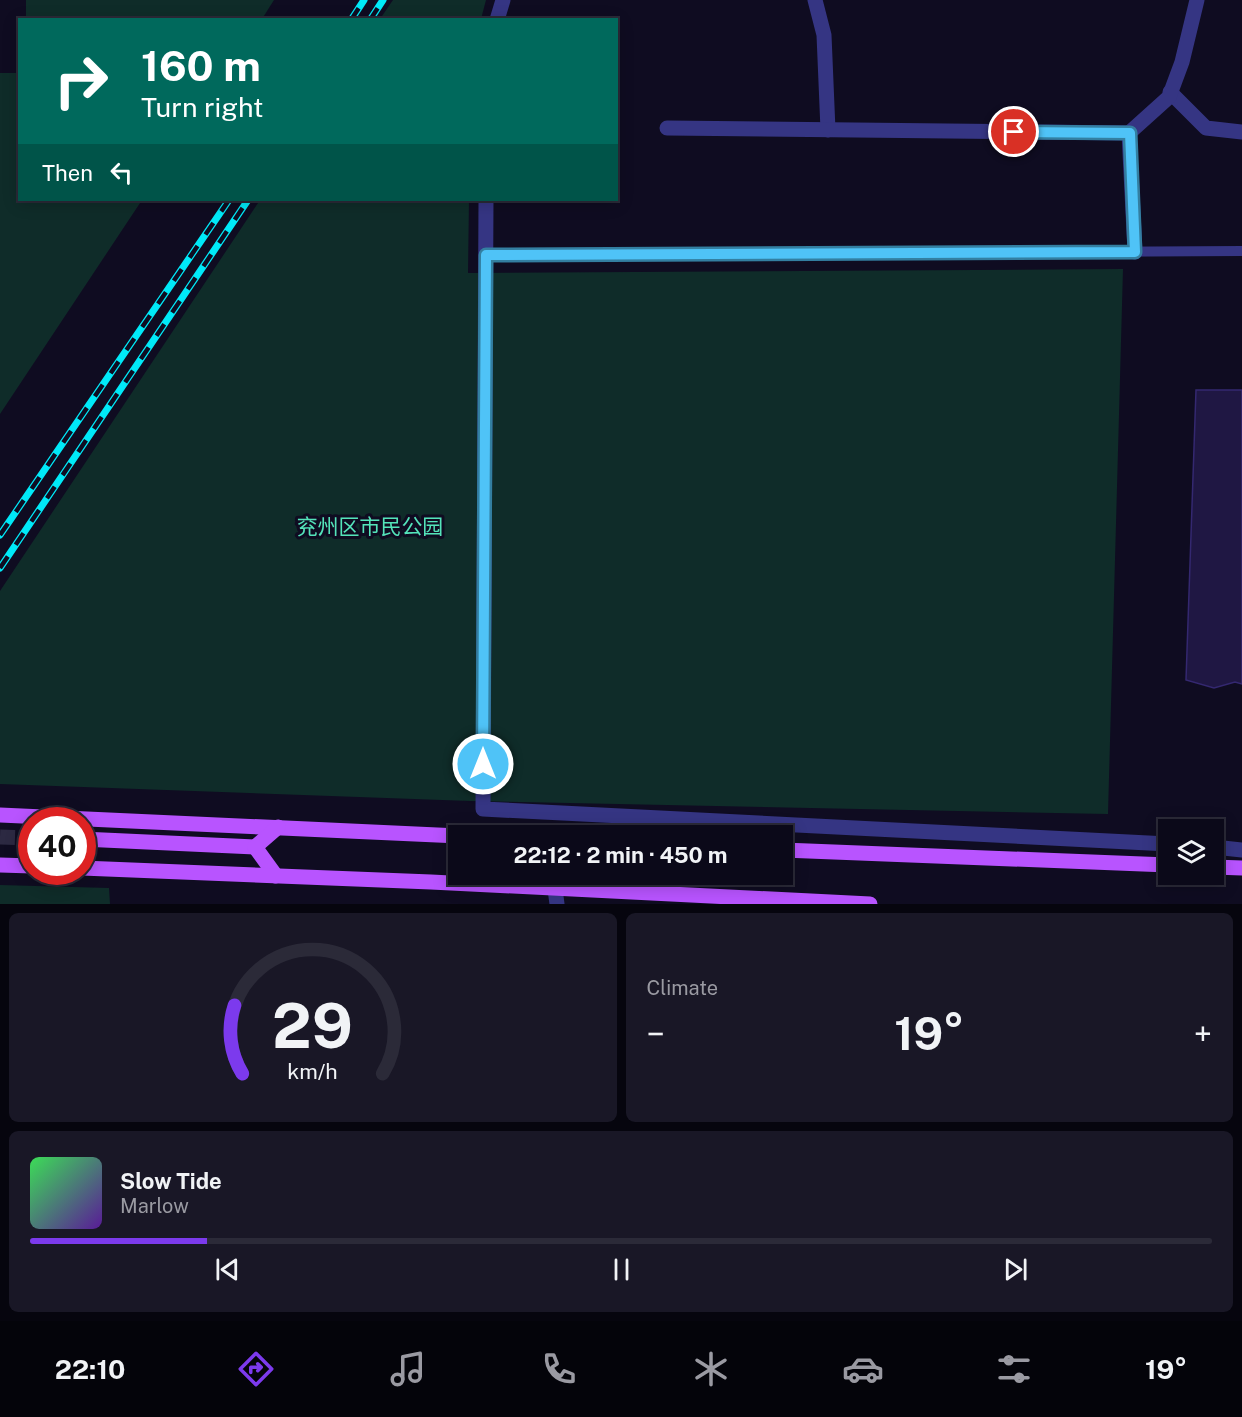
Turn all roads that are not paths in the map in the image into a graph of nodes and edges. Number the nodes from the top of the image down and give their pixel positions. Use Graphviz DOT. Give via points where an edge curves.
graph roads {
  1 [pos="503,0"];
  2 [pos="815,0"];
  3 [pos="1197,0"];
  4 [pos="498,18"];
  5 [pos="1170,92"];
  6 [pos="667,128"];
  7 [pos="828,130"];
  8 [pos="1242,132"];
  9 [pos="1130,133"];
  10 [pos="486,201"];
  11 [pos="1242,251"];
  12 [pos="1135,252"];
  13 [pos="486,255"];
  14 [pos="0,815"];
  15 [pos="278,827"];
  16 [pos="448,836"];
  17 [pos="96,840"];
  18 [pos="1158,843"];
  19 [pos="255,847"];
  20 [pos="1224,848"];
  21 [pos="1242,849"];
  22 [pos="793,850"];
  23 [pos="0,865"];
  24 [pos="1158,865"];
  25 [pos="18,866"];
  26 [pos="1224,867"];
  27 [pos="1242,868"];
  28 [pos="96,869"];
  29 [pos="276,876"];
  30 [pos="556,896"];
  31 [pos="870,904"];
  1 -- 4 [label="street"];
  2 -- 7 [label="street" via="824,35"];
  3 -- 5 [label="street" via="1182,62"];
  5 -- 8 [label="street" via="1206,128"];
  5 -- 9 [label="street"];
  6 -- 7 [label="street"];
  7 -- 9 [label="street"];
  9 -- 12 [label="street"];
  10 -- 13 [label="street"];
  11 -- 12 [label="lane"];
  12 -- 13 [label="lane"];
  13 -- 18 [label="street" via="483,809"];
  14 -- 15 [label="main road"];
  15 -- 16 [label="main road"];
  15 -- 19 [label="main road"];
  17 -- 19 [label="main road"];
  19 -- 29 [label="main road"];
  20 -- 21 [label="street"];
  22 -- 24 [label="main road"];
  23 -- 25 [label="main road"];
  26 -- 27 [label="main road"];
  28 -- 29 [label="main road"];
  29 -- 30 [label="main road" via="431,882"];
  30 -- 31 [label="main road"];
}
